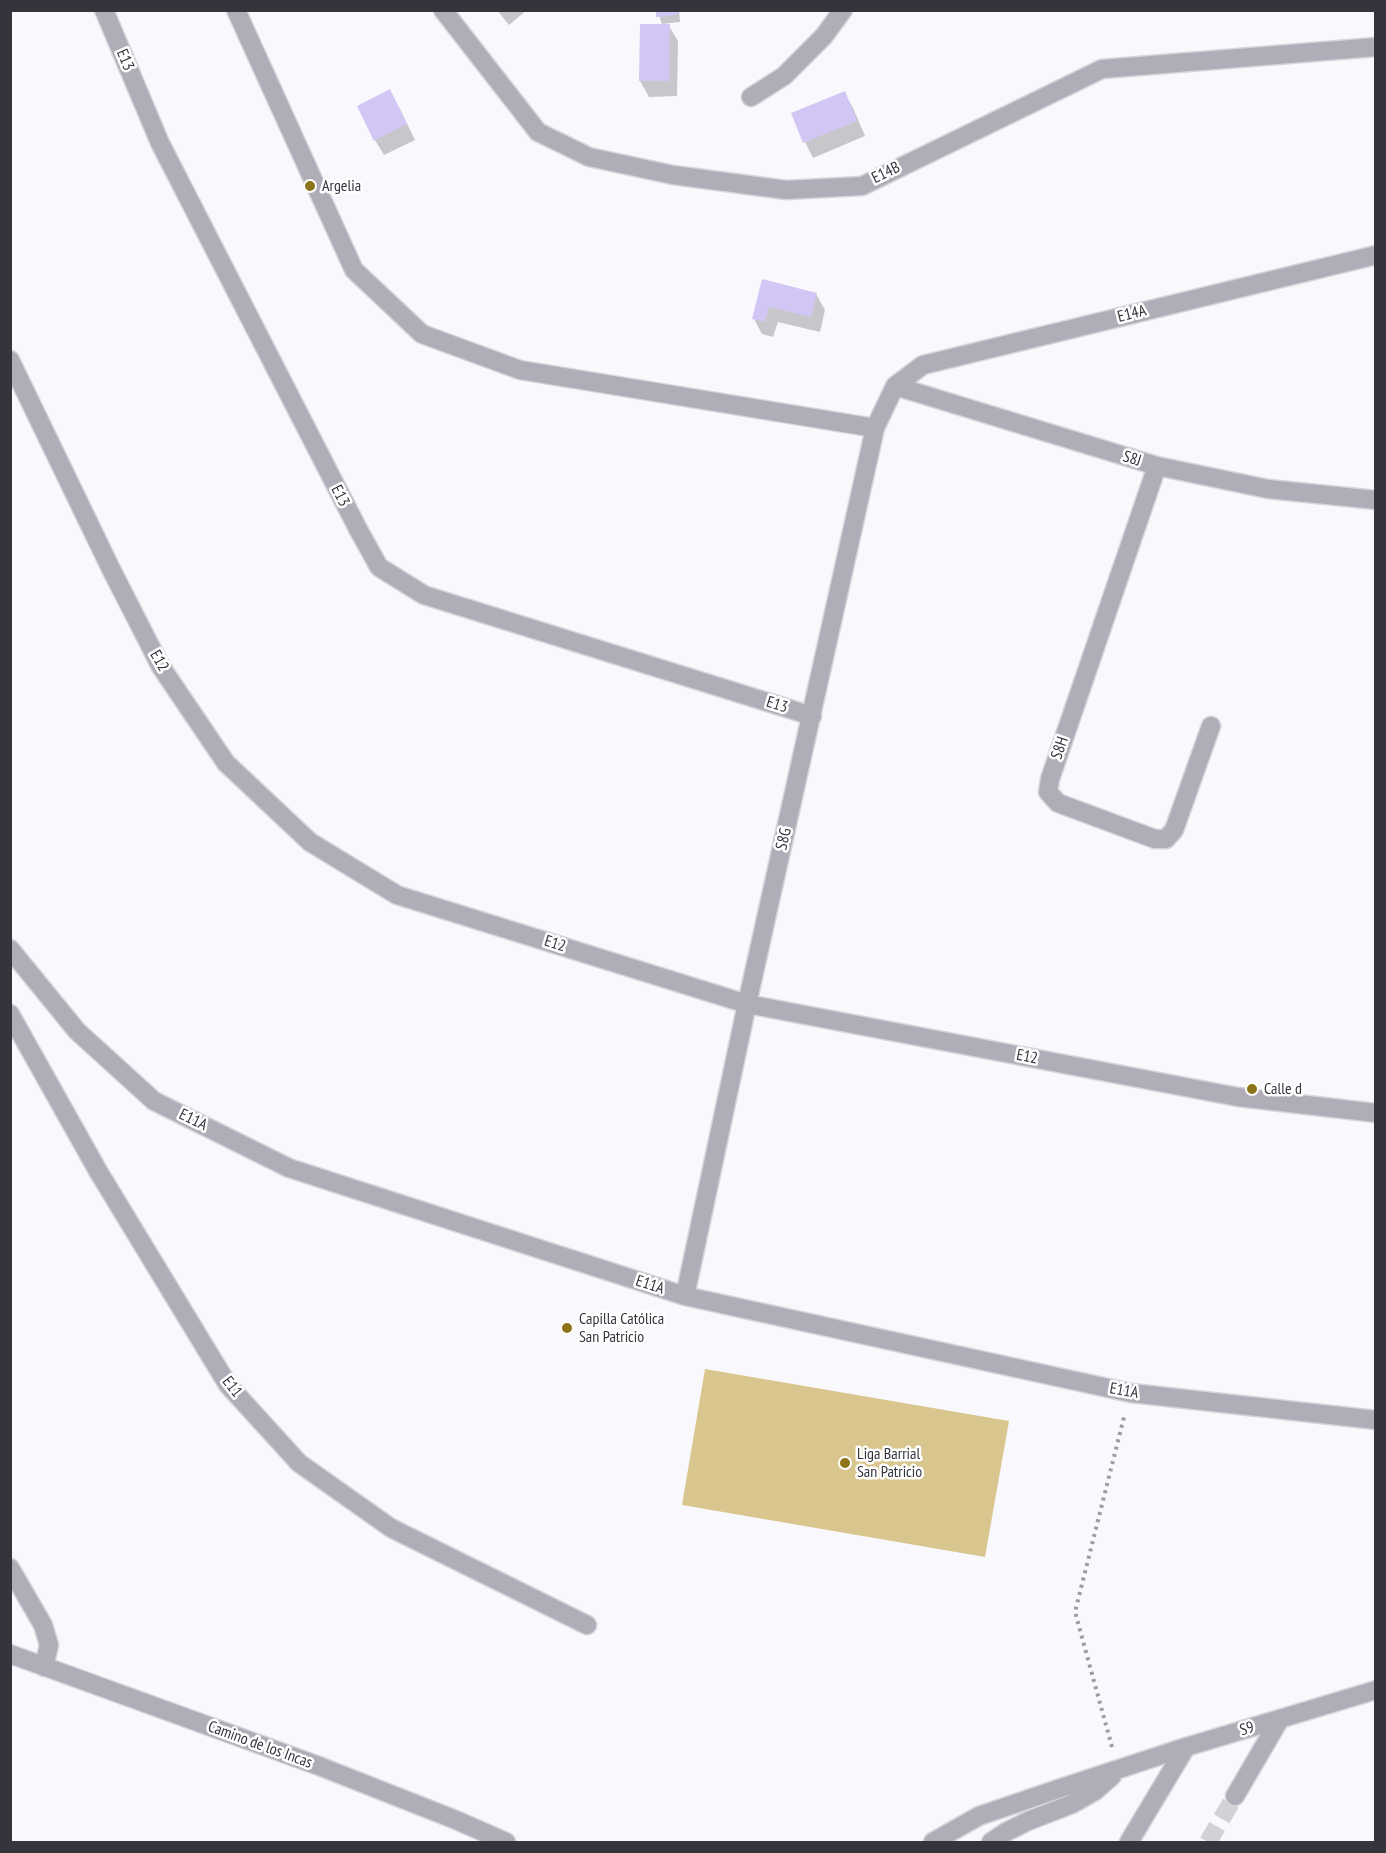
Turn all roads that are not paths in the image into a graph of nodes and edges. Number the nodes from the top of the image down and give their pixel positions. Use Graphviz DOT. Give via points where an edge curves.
graph roads {
  1 [pos="104,10"];
  2 [pos="236,10"];
  3 [pos="443,10"];
  4 [pos="843,10"];
  5 [pos="1376,47"];
  6 [pos="752,97"];
  7 [pos="1376,255"];
  8 [pos="10,360"];
  9 [pos="895,386"];
  10 [pos="875,428"];
  11 [pos="1157,466"];
  12 [pos="1376,500"];
  13 [pos="812,716"];
  14 [pos="1211,726"];
  15 [pos="10,949"];
  16 [pos="747,1004"];
  17 [pos="10,1014"];
  18 [pos="1376,1113"];
  19 [pos="685,1296"];
  20 [pos="1376,1420"];
  21 [pos="10,1568"];
  22 [pos="587,1625"];
  23 [pos="10,1654"];
  24 [pos="44,1667"];
  25 [pos="1376,1690"];
  26 [pos="1280,1719"];
  27 [pos="1186,1747"];
  28 [pos="1118,1770"];
  29 [pos="1235,1796"];
  30 [pos="506,1842"];
  31 [pos="933,1842"];
  32 [pos="991,1842"];
  33 [pos="1129,1842"];
  1 -- 13 [label="street, E13" via="160,143 380,567 424,595"];
  2 -- 10 [label="street" via="354,270 422,334 520,370"];
  3 -- 5 [label="street, E14B" via="537,132 589,157 673,175 786,190 862,186 1102,69"];
  4 -- 6 [label="street" via="824,36 784,75"];
  7 -- 9 [label="street, E14A" via="923,365"];
  8 -- 16 [label="street, E12" via="161,667 226,763 310,842 397,895"];
  9 -- 10 [label="street, S8G"];
  9 -- 11 [label="street, S8J"];
  10 -- 13 [label="street, S8G"];
  11 -- 12 [label="street, S8J" via="1268,489"];
  11 -- 14 [label="street, S8H" via="1048,792 1058,802 1155,839 1166,839 1174,830"];
  13 -- 16 [label="street, S8G"];
  15 -- 19 [label="street, E11A" via="77,1031 154,1101 289,1168"];
  16 -- 18 [label="street, E12" via="1238,1097"];
  16 -- 19 [label="street, S8G"];
  17 -- 22 [label="street, E11" via="98,1171 228,1385 299,1463 391,1528"];
  19 -- 20 [label="street, E11A" via="1131,1393"];
  21 -- 24 [label="street" via="43,1625 49,1645"];
  23 -- 24 [label="street, Camino de los Incas"];
  24 -- 30 [label="street, Camino de los Incas" via="319,1766"];
  25 -- 26 [label="street, S9"];
  26 -- 27 [label="street, S9"];
  26 -- 29 [label="street"];
  27 -- 28 [label="street, S9"];
  27 -- 33 [label="street"];
  28 -- 31 [label="street, S9" via="980,1816"];
  28 -- 32 [label="street, S9" via="1095,1791"];
}
